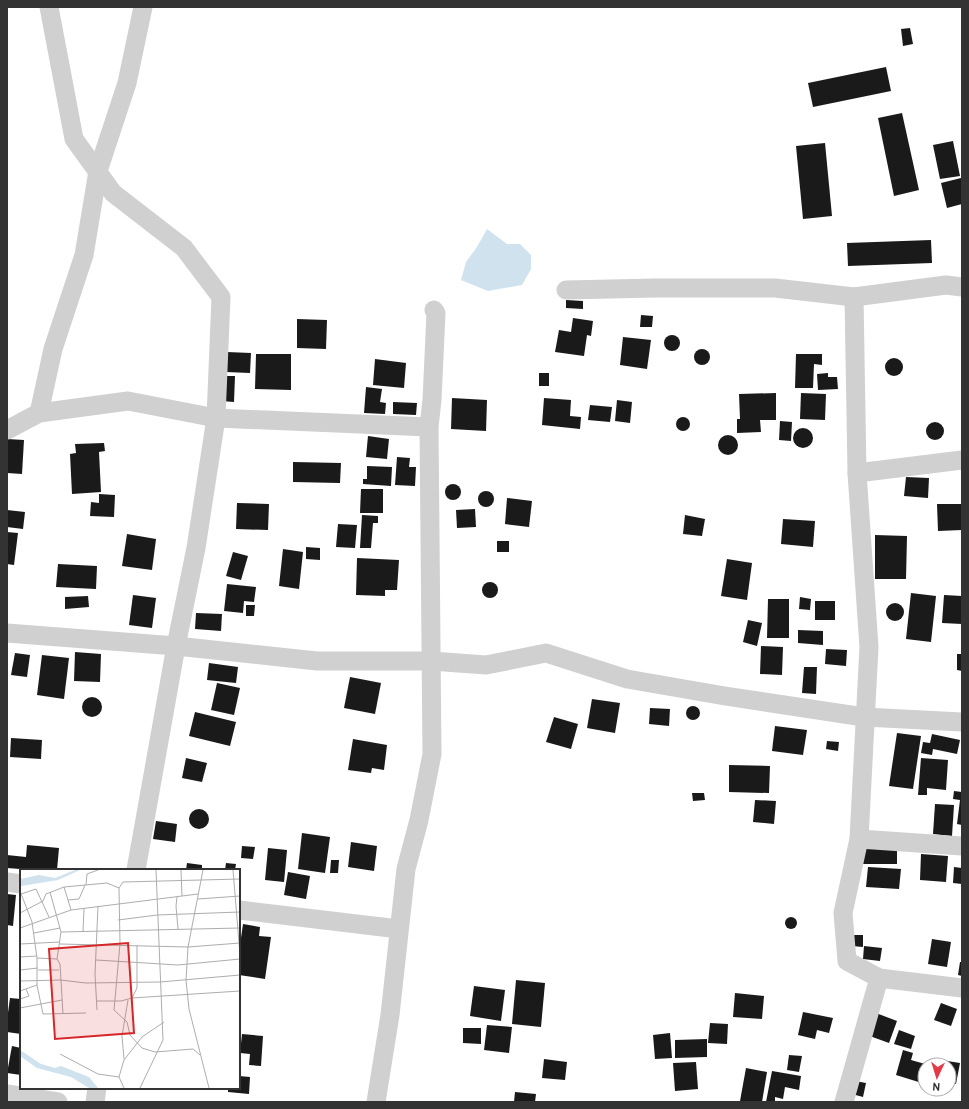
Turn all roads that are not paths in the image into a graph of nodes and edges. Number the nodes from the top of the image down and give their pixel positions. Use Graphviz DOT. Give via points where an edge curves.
graph roads {
  1 [pos="49,7"];
  2 [pos="143,7"];
  3 [pos="98,171"];
  4 [pos="962,287"];
  5 [pos="566,290"];
  6 [pos="854,297"];
  7 [pos="434,310"];
  8 [pos="39,413"];
  9 [pos="216,418"];
  10 [pos="429,427"];
  11 [pos="7,430"];
  12 [pos="962,460"];
  13 [pos="858,473"];
  14 [pos="7,633"];
  15 [pos="176,646"];
  16 [pos="431,661"];
  17 [pos="864,717"];
  18 [pos="962,722"];
  19 [pos="860,839"];
  20 [pos="962,846"];
  21 [pos="136,869"];
  22 [pos="7,882"];
  23 [pos="20,884"];
  24 [pos="240,910"];
  25 [pos="400,928"];
  26 [pos="879,978"];
  27 [pos="962,988"];
  28 [pos="97,1089"];
  29 [pos="7,1094"];
  30 [pos="58,1102"];
  31 [pos="95,1102"];
  32 [pos="376,1102"];
  33 [pos="844,1102"];
  1 -- 3 [label="street" via="74,138"];
  2 -- 3 [label="street" via="127,83"];
  3 -- 8 [label="street" via="84,255 53,349"];
  3 -- 9 [label="street" via="113,193 184,248 220,296"];
  4 -- 6 [label="street" via="946,286"];
  5 -- 6 [label="street" via="775,288"];
  6 -- 13 [label="street"];
  7 -- 10 [label="street" via="436,313"];
  8 -- 9 [label="street" via="128,401"];
  8 -- 11 [label="street"];
  9 -- 10 [label="street"];
  9 -- 15 [label="street" via="196,548"];
  10 -- 16 [label="street"];
  12 -- 13 [label="street"];
  13 -- 17 [label="street" via="868,647"];
  14 -- 15 [label="street"];
  15 -- 16 [label="street" via="317,661"];
  15 -- 21 [label="street"];
  16 -- 17 [label="street" via="486,665 546,654 627,679"];
  16 -- 25 [label="street" via="432,754 406,869"];
  17 -- 18 [label="street"];
  17 -- 19 [label="street"];
  19 -- 20 [label="street"];
  19 -- 26 [label="street" via="843,913 847,961"];
  22 -- 23 [label="street"];
  24 -- 25 [label="street"];
  25 -- 32 [label="street"];
  26 -- 27 [label="street"];
  26 -- 33 [label="street"];
  28 -- 31 [label="street"];
  29 -- 30 [label="street"];
}
